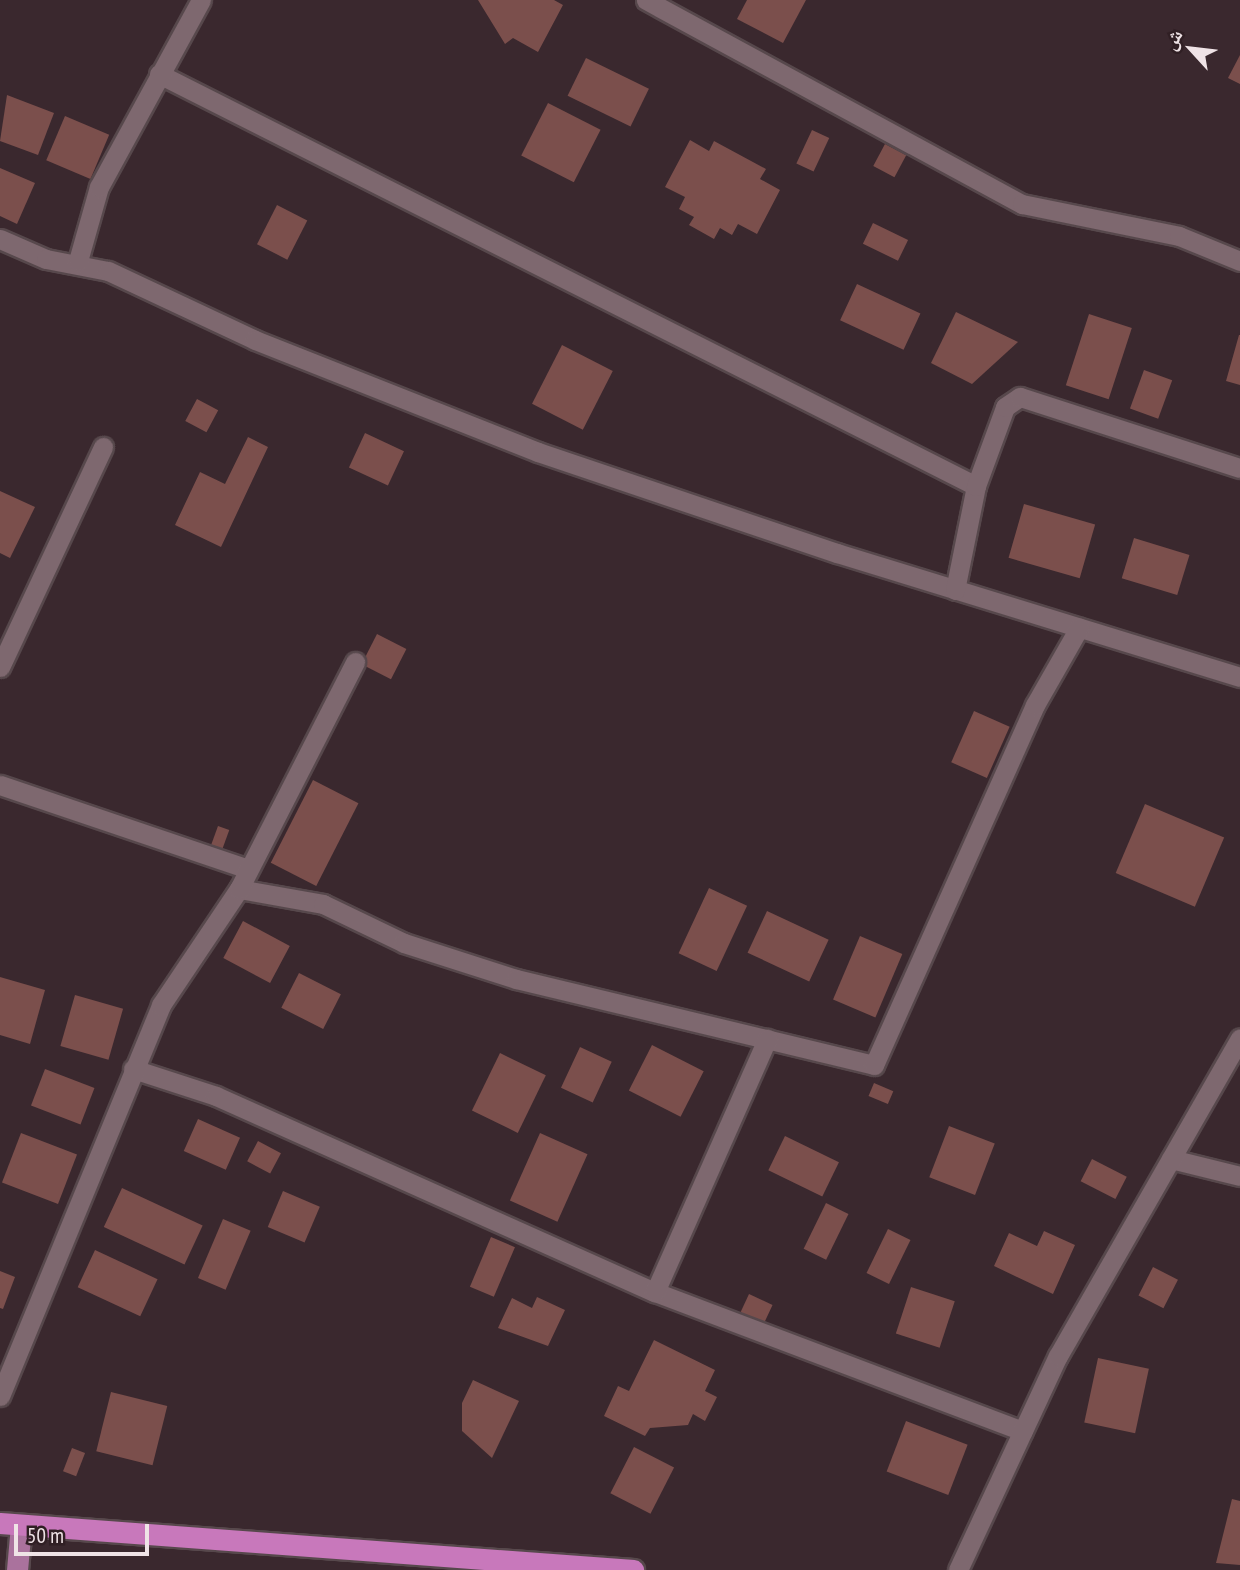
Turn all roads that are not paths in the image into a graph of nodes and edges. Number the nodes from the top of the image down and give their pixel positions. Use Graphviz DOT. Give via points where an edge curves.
graph roads {
  1 [pos="646,0"];
  2 [pos="195,2"];
  3 [pos="159,74"];
  4 [pos="0,239"];
  5 [pos="78,261"];
  6 [pos="1240,261"];
  7 [pos="103,447"];
  8 [pos="1240,468"];
  9 [pos="976,486"];
  10 [pos="955,590"];
  11 [pos="1079,628"];
  12 [pos="355,662"];
  13 [pos="0,667"];
  14 [pos="1240,677"];
  15 [pos="0,785"];
  16 [pos="248,869"];
  17 [pos="239,889"];
  18 [pos="1240,1038"];
  19 [pos="767,1039"];
  20 [pos="133,1069"];
  21 [pos="1171,1159"];
  22 [pos="1240,1176"];
  23 [pos="655,1292"];
  24 [pos="0,1396"];
  25 [pos="1023,1431"];
  26 [pos="10,1524"];
  27 [pos="16,1570"];
  28 [pos="633,1570"];
  29 [pos="958,1570"];
  1 -- 6 [label="street" via="1022,204 1179,236"];
  2 -- 3 [label="street"];
  3 -- 5 [label="street" via="99,187"];
  3 -- 9 [label="street"];
  4 -- 5 [label="street" via="46,259"];
  5 -- 10 [label="street" via="255,340 538,452"];
  7 -- 13 [label="street"];
  8 -- 9 [label="street" via="1020,397 1005,407"];
  9 -- 10 [label="street"];
  10 -- 11 [label="street"];
  11 -- 14 [label="street"];
  11 -- 19 [label="street" via="1035,705 874,1065"];
  12 -- 16 [label="street"];
  15 -- 16 [label="street"];
  16 -- 17 [label="street"];
  17 -- 19 [label="street" via="323,904 404,943 516,979"];
  17 -- 20 [label="street" via="162,1005"];
  18 -- 21 [label="street"];
  19 -- 23 [label="street"];
  20 -- 23 [label="street" via="216,1096"];
  20 -- 24 [label="street"];
  21 -- 22 [label="street"];
  21 -- 25 [label="street" via="1058,1356"];
  23 -- 25 [label="street"];
  25 -- 29 [label="street"];
  26 -- 27 [label="main road"];
  26 -- 28 [label="highway"];
}
